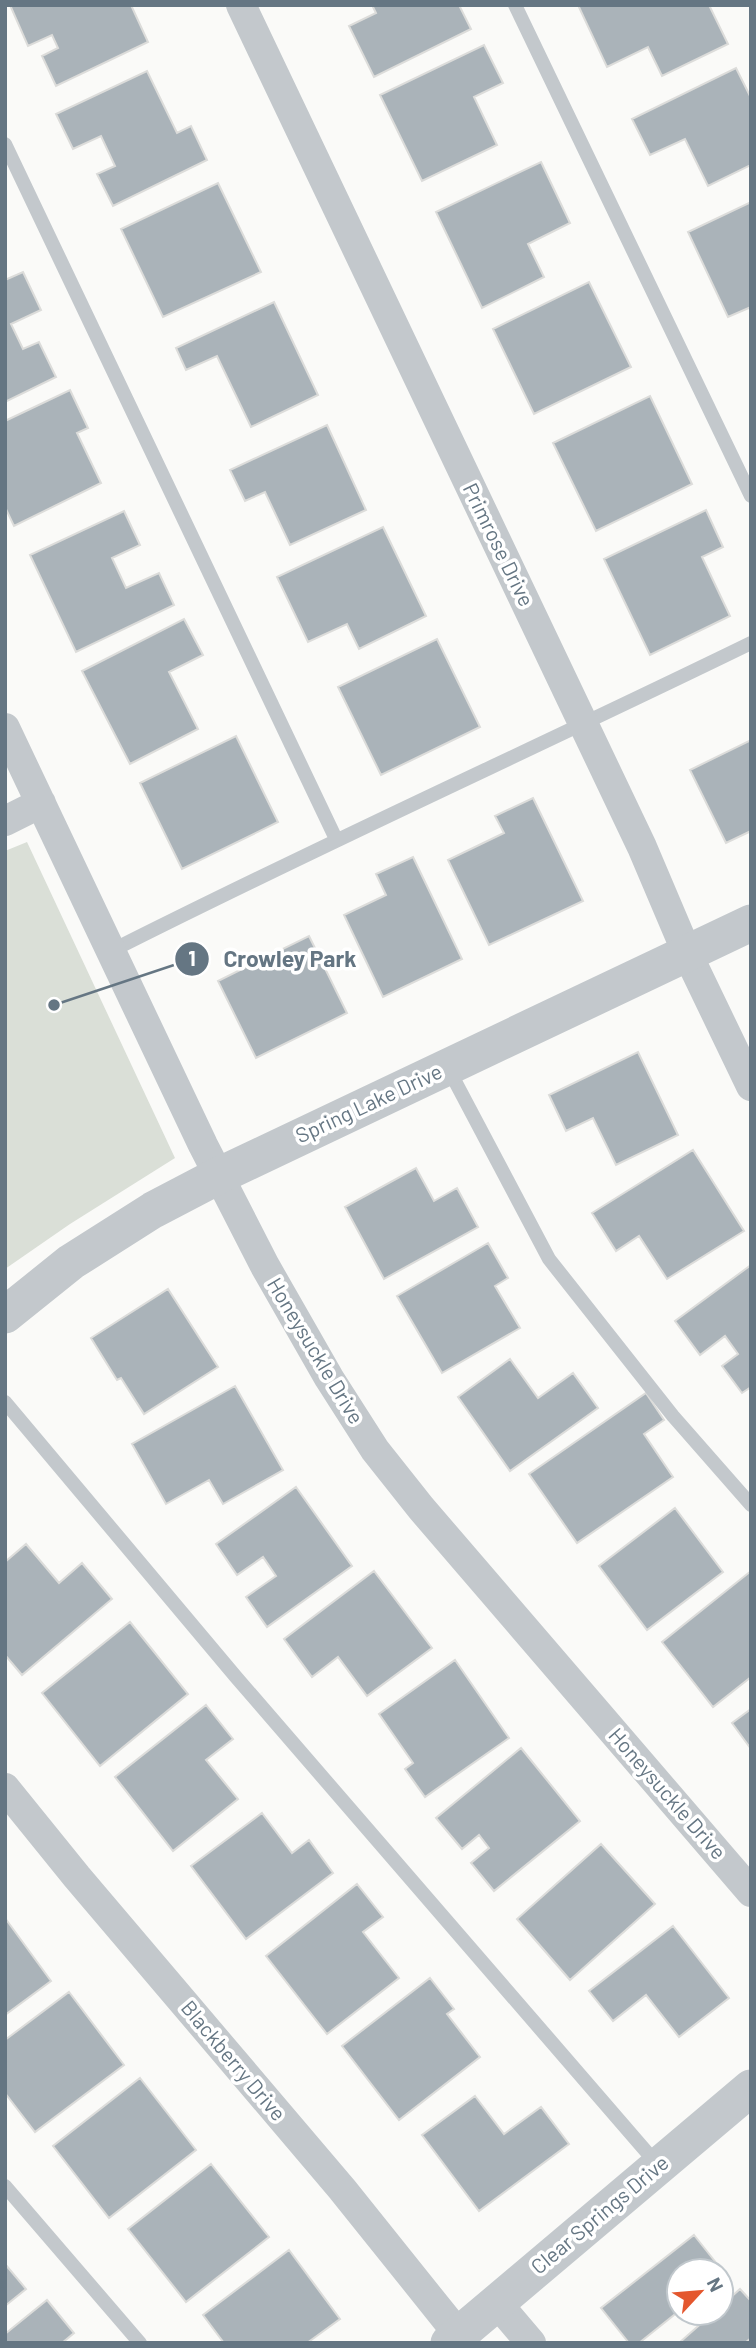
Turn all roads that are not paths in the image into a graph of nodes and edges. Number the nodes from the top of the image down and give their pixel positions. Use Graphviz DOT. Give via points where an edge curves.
graph roads {
  1 [pos="241,5"];
  2 [pos="515,5"];
  3 [pos="5,144"];
  4 [pos="751,496"];
  5 [pos="751,643"];
  6 [pos="584,724"];
  7 [pos="5,728"];
  8 [pos="41,803"];
  9 [pos="5,821"];
  10 [pos="336,839"];
  11 [pos="751,923"];
  12 [pos="111,950"];
  13 [pos="688,953"];
  14 [pos="447,1067"];
  15 [pos="751,1086"];
  16 [pos="218,1175"];
  17 [pos="5,1315"];
  18 [pos="5,1402"];
  19 [pos="751,1505"];
  20 [pos="5,1788"];
  21 [pos="751,1892"];
  22 [pos="751,2088"];
  23 [pos="658,2166"];
  24 [pos="5,2186"];
  25 [pos="497,2303"];
  26 [pos="454,2339"];
  27 [pos="141,2343"];
  28 [pos="531,2343"];
  1 -- 6 [label="street, Primrose Drive"];
  2 -- 4 [label="lane"];
  3 -- 10 [label="lane"];
  5 -- 6 [label="lane"];
  6 -- 10 [label="lane"];
  6 -- 13 [label="street, Primrose Drive"];
  7 -- 8 [label="street, Honeysuckle Drive"];
  8 -- 9 [label="street"];
  8 -- 12 [label="street, Honeysuckle Drive"];
  10 -- 12 [label="lane"];
  11 -- 13 [label="street, Spring Lake Drive"];
  12 -- 16 [label="street, Honeysuckle Drive"];
  13 -- 14 [label="street, Spring Lake Drive"];
  13 -- 15 [label="street, Primrose Drive"];
  14 -- 16 [label="street, Spring Lake Drive"];
  14 -- 19 [label="lane" via="549,1259 673,1416"];
  16 -- 17 [label="street, Spring Lake Drive" via="72,1262"];
  16 -- 21 [label="street, Honeysuckle Drive" via="322,1367 375,1450"];
  18 -- 23 [label="lane"];
  20 -- 26 [label="street, Blackberry Drive" via="342,2189"];
  22 -- 23 [label="street, Clear Springs Drive"];
  23 -- 25 [label="street, Clear Springs Drive"];
  24 -- 27 [label="lane"];
  25 -- 26 [label="street, Clear Springs Drive"];
  25 -- 28 [label="street"];
}
